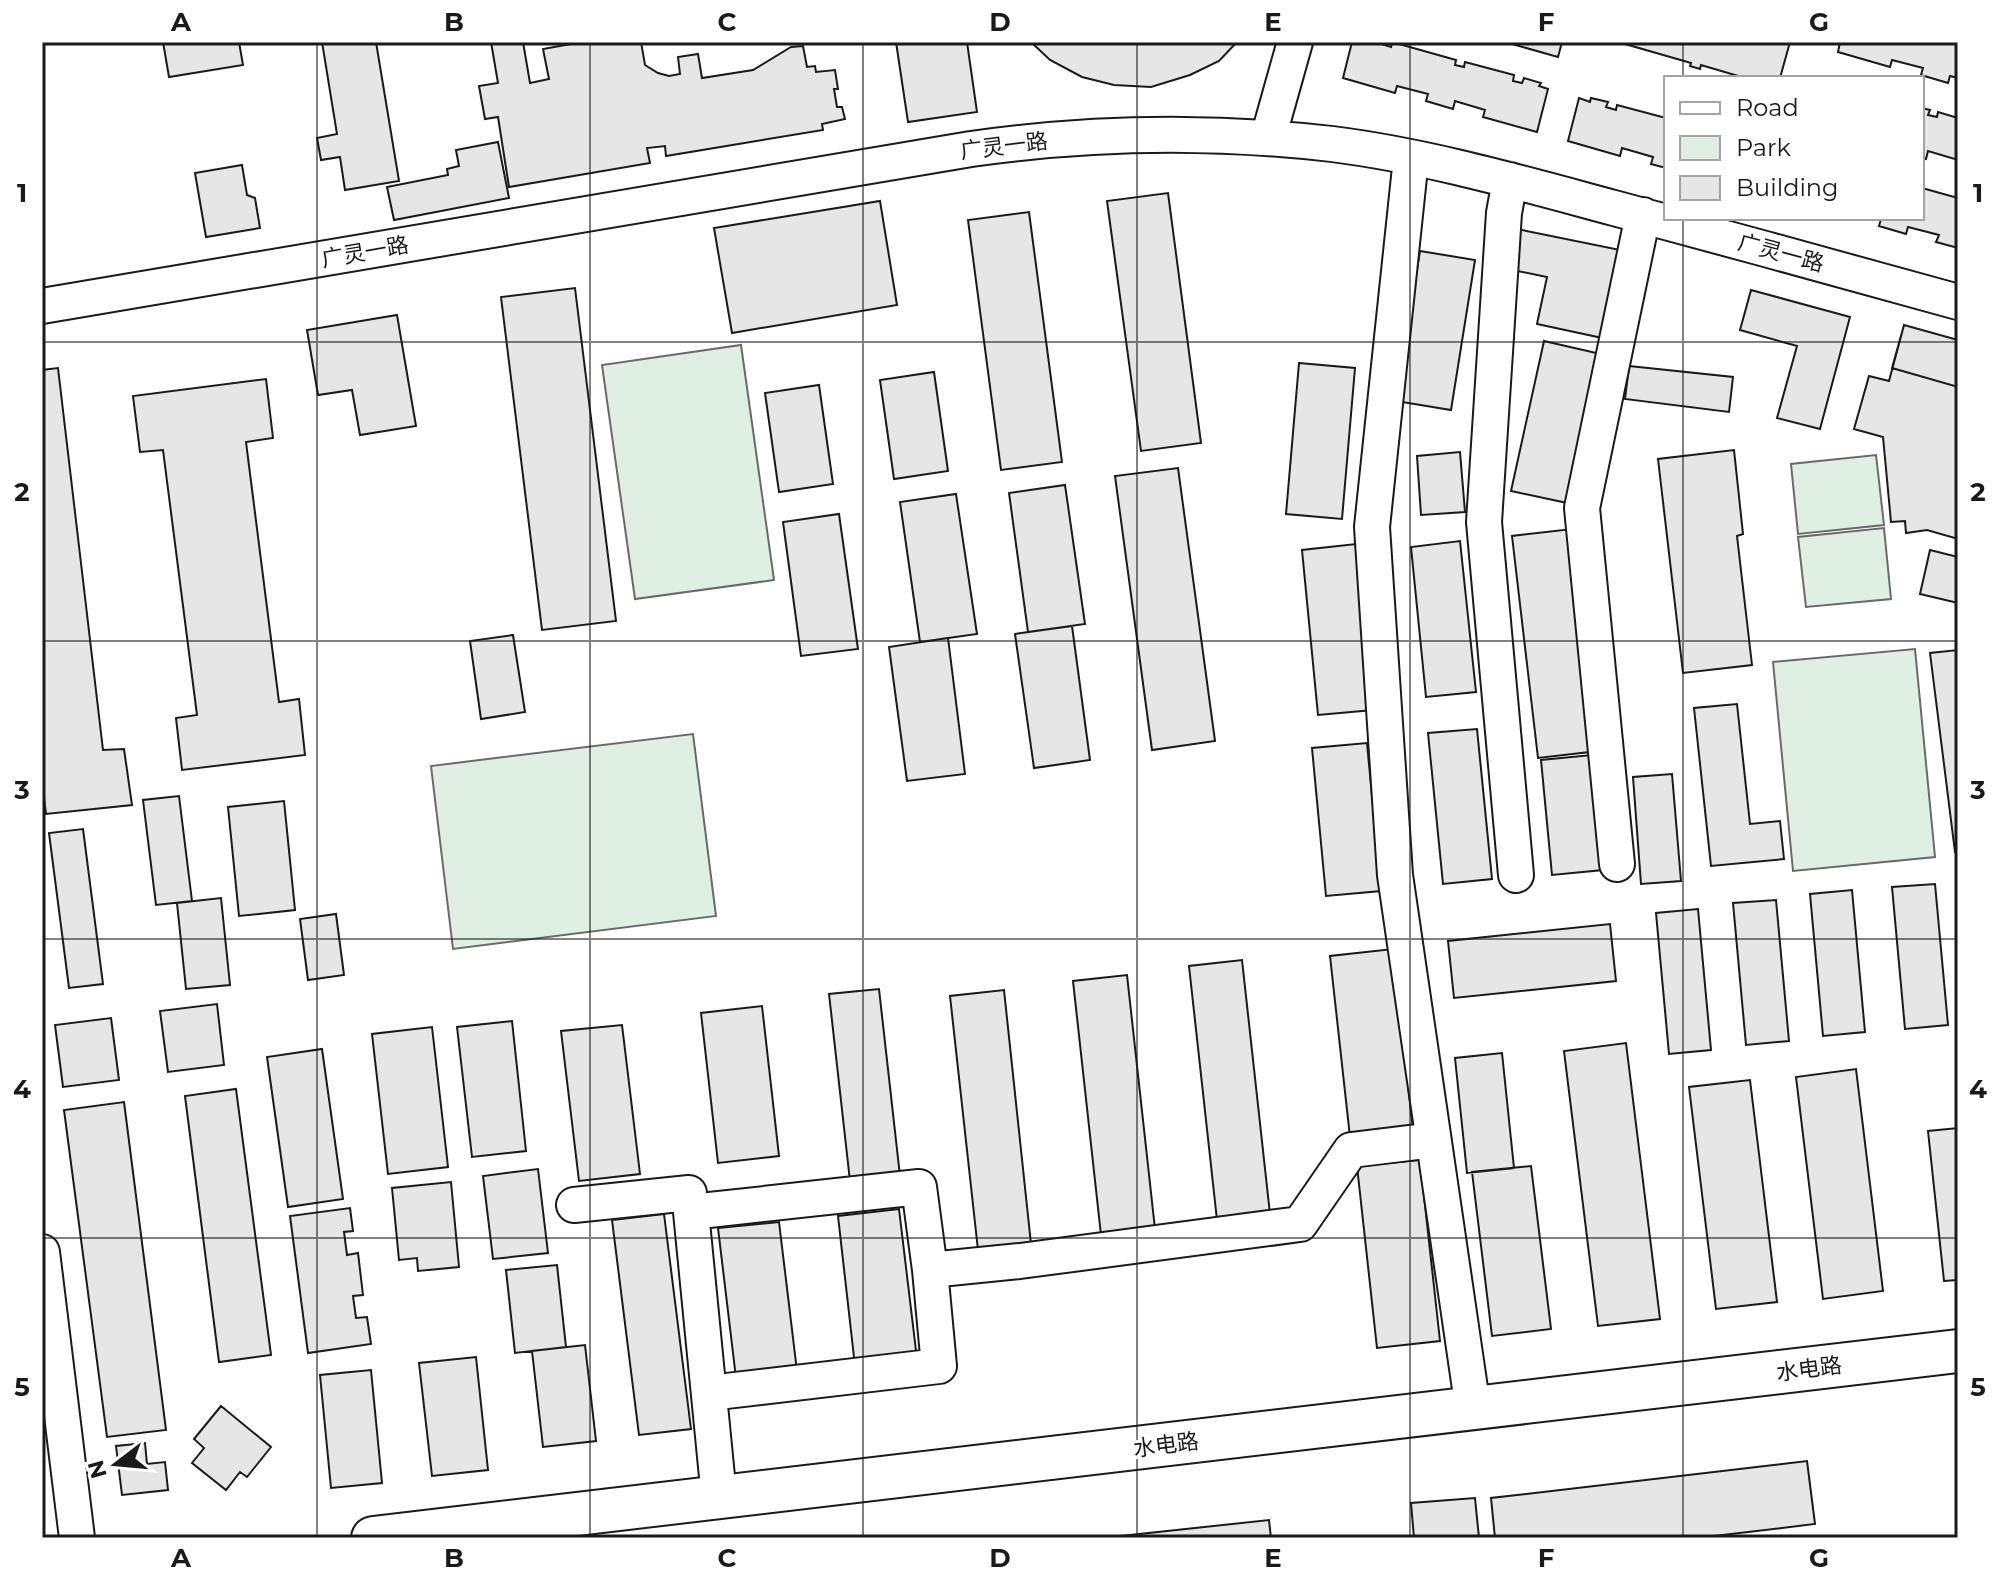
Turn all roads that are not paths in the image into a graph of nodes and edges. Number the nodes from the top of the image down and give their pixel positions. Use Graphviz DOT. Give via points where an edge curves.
graph roads {
  1 [pos="1295,42"];
  2 [pos="1268,138"];
  3 [pos="1411,158"];
  4 [pos="1510,180"];
  5 [pos="1643,215"];
  6 [pos="1958,302"];
  7 [pos="42,306"];
  8 [pos="1617,864"];
  9 [pos="1516,875"];
  10 [pos="1433,1140"];
  11 [pos="574,1205"];
  12 [pos="691,1212"];
  13 [pos="42,1252"];
  14 [pos="930,1270"];
  15 [pos="1958,1351"];
  16 [pos="709,1393"];
  17 [pos="1473,1409"];
  18 [pos="719,1497"];
  19 [pos="77,1538"];
  20 [pos="373,1538"];
  1 -- 2 [label="street"];
  2 -- 3 [label="street, 广灵一路"];
  2 -- 7 [label="street, 广灵一路" via="1150,134 1011,143"];
  3 -- 4 [label="street, 广灵一路"];
  3 -- 10 [label="street" via="1372,527 1395,875"];
  4 -- 5 [label="street, 广灵一路"];
  4 -- 9 [label="street" via="1484,522"];
  5 -- 6 [label="street, 广灵一路"];
  5 -- 8 [label="street" via="1582,508"];
  10 -- 14 [label="street" via="1351,1150 1300,1224"];
  10 -- 17 [label="street"];
  11 -- 12 [label="street" via="689,1193"];
  12 -- 14 [label="street" via="919,1187"];
  12 -- 16 [label="street"];
  13 -- 19 [label="street"];
  14 -- 16 [label="street" via="939,1366"];
  15 -- 17 [label="main road, 水电路"];
  16 -- 18 [label="street"];
  17 -- 18 [label="main road, 水电路"];
  18 -- 20 [label="main road, 水电路"];
}
